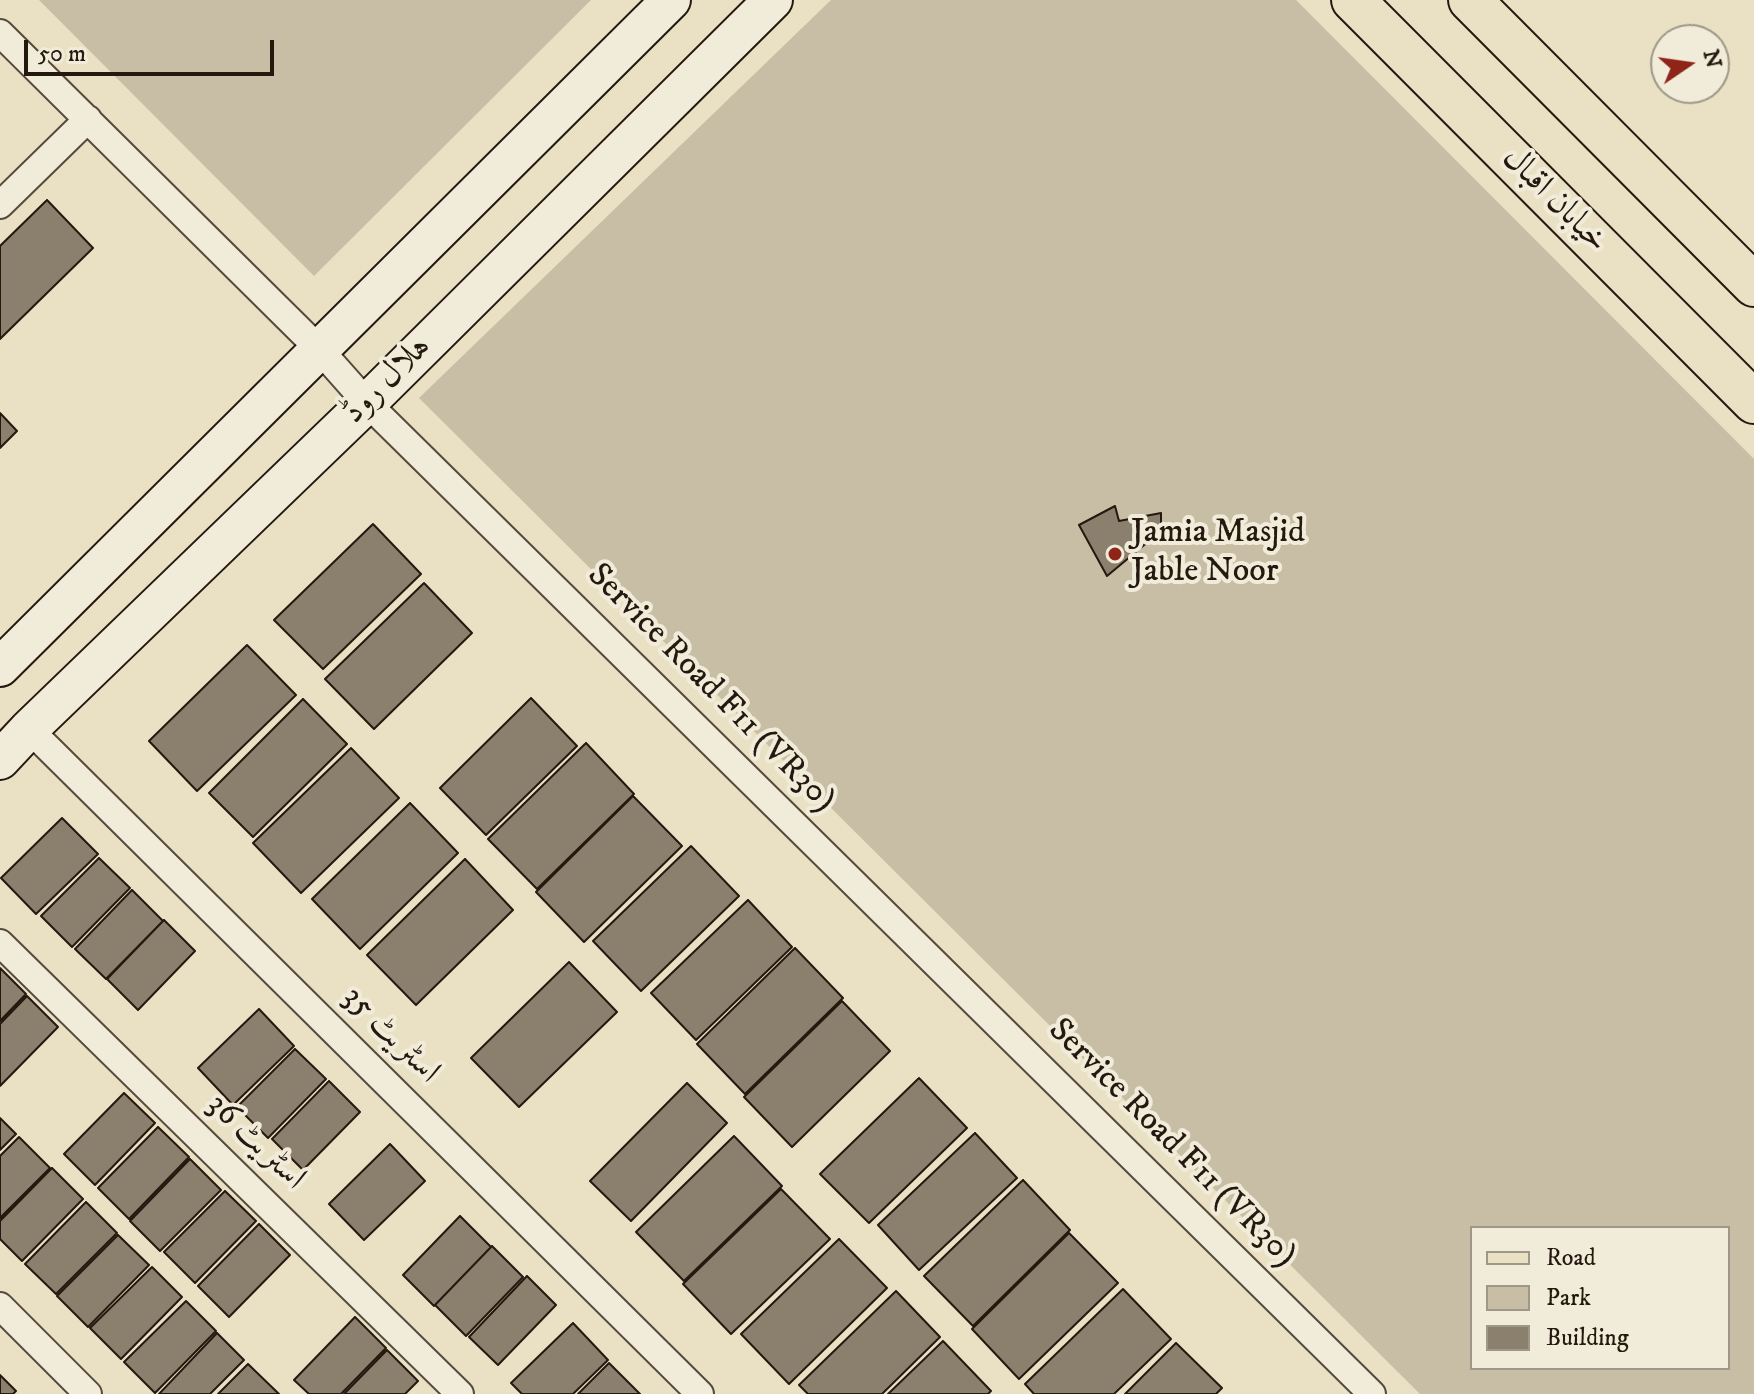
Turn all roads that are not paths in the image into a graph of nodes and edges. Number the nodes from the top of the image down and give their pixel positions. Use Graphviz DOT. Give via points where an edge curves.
graph roads {
  1 [pos="671,0"];
  2 [pos="773,0"];
  3 [pos="1353,0"];
  4 [pos="1470,0"];
  5 [pos="0,33"];
  6 [pos="88,119"];
  7 [pos="0,205"];
  8 [pos="1754,285"];
  9 [pos="320,350"];
  10 [pos="1754,402"];
  11 [pos="367,403"];
  12 [pos="0,667"];
  13 [pos="29,729"];
  14 [pos="0,760"];
  15 [pos="0,943"];
  16 [pos="0,1306"];
  17 [pos="88,1394"];
  18 [pos="460,1394"];
  19 [pos="700,1394"];
  20 [pos="1372,1394"];
  1 -- 9 [label="street, ہلال روڈ"];
  2 -- 11 [label="street, ہلال روڈ"];
  3 -- 10 [label="main road, خیابان اقبال"];
  4 -- 8 [label="main road"];
  5 -- 6 [label="street, Service Road F11 (VR30)"];
  6 -- 7 [label="street"];
  6 -- 9 [label="street, Service Road F11 (VR30)"];
  9 -- 11 [label="street, Service Road F11 (VR30)"];
  9 -- 12 [label="street, ہلال روڈ"];
  11 -- 13 [label="street, ہلال روڈ"];
  11 -- 20 [label="street, Service Road F11 (VR30)"];
  13 -- 14 [label="street, ہلال روڈ"];
  13 -- 19 [label="street, اسٹریٹ 35"];
  15 -- 18 [label="street, اسٹریٹ 36"];
  16 -- 17 [label="street"];
}
